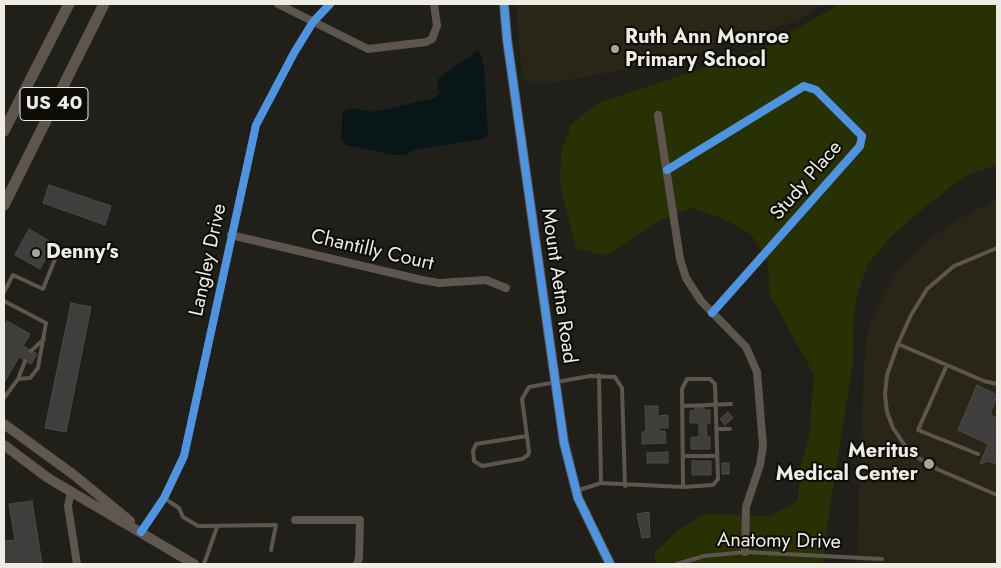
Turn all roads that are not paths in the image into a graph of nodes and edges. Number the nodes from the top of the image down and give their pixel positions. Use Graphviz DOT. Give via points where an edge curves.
graph roads {
  1 [pos="69,4"];
  2 [pos="104,4"];
  3 [pos="278,4"];
  4 [pos="330,4"];
  5 [pos="434,4"];
  6 [pos="504,4"];
  7 [pos="313,22"];
  8 [pos="658,115"];
  9 [pos="4,131"];
  10 [pos="666,170"];
  11 [pos="4,204"];
  12 [pos="231,235"];
  13 [pos="997,248"];
  14 [pos="60,250"];
  15 [pos="506,288"];
  16 [pos="4,292"];
  17 [pos="4,300"];
  18 [pos="712,312"];
  19 [pos="44,339"];
  20 [pos="898,344"];
  21 [pos="31,350"];
  22 [pos="25,361"];
  23 [pos="947,365"];
  24 [pos="599,375"];
  25 [pos="18,379"];
  26 [pos="555,382"];
  27 [pos="997,384"];
  28 [pos="6,392"];
  29 [pos="4,398"];
  30 [pos="731,404"];
  31 [pos="715,405"];
  32 [pos="683,406"];
  33 [pos="4,424"];
  34 [pos="716,429"];
  35 [pos="730,429"];
  36 [pos="527,436"];
  37 [pos="4,445"];
  38 [pos="978,454"];
  39 [pos="684,456"];
  40 [pos="716,456"];
  41 [pos="601,483"];
  42 [pos="625,486"];
  43 [pos="683,487"];
  44 [pos="576,491"];
  45 [pos="71,492"];
  46 [pos="997,495"];
  47 [pos="164,498"];
  48 [pos="295,520"];
  49 [pos="217,527"];
  50 [pos="141,532"];
  51 [pos="271,550"];
  52 [pos="745,552"];
  53 [pos="882,559"];
  54 [pos="77,564"];
  55 [pos="194,564"];
  56 [pos="204,564"];
  57 [pos="357,564"];
  58 [pos="610,564"];
  59 [pos="677,564"];
  1 -- 9 [label="main road, US 40"];
  2 -- 11 [label="main road, US 40"];
  3 -- 7 [label="street"];
  4 -- 7 [label="street, Langley Drive"];
  5 -- 7 [label="street" via="436,34 426,42 368,49"];
  6 -- 26 [label="street, Mount Aetna Road"];
  7 -- 12 [label="street, Langley Drive" via="256,125"];
  8 -- 10 [label="street"];
  10 -- 18 [label="street" via="684,272 692,290"];
  10 -- 18 [label="street, Study Place" via="803,86 816,90 862,135 860,146"];
  12 -- 15 [label="street, Chantilly Court" via="422,280 439,283 486,280"];
  12 -- 47 [label="street, Langley Drive" via="184,456"];
  13 -- 20 [label="lane" via="954,266 933,282 917,303"];
  14 -- 16 [label="lane" via="43,289 13,275"];
  17 -- 19 [label="lane" via="46,322"];
  18 -- 52 [label="street" via="746,347 758,378 763,446 746,507"];
  19 -- 21 [label="lane"];
  19 -- 25 [label="lane" via="38,368 30,378"];
  20 -- 23 [label="lane"];
  20 -- 46 [label="lane" via="887,375 885,394 887,412 896,436 920,460"];
  22 -- 25 [label="lane"];
  23 -- 27 [label="lane"];
  23 -- 38 [label="lane" via="918,430"];
  24 -- 26 [label="lane"];
  24 -- 41 [label="lane"];
  24 -- 42 [label="lane" via="615,377 622,388"];
  25 -- 28 [label="lane"];
  26 -- 36 [label="lane" via="533,386 523,394"];
  26 -- 44 [label="street, Mount Aetna Road" via="564,443"];
  28 -- 29 [label="lane"];
  30 -- 31 [label="lane"];
  31 -- 32 [label="lane"];
  31 -- 32 [label="lane" via="713,380 689,379 683,385"];
  31 -- 34 [label="lane"];
  32 -- 39 [label="lane"];
  33 -- 50 [label="street" via="114,506"];
  34 -- 35 [label="lane"];
  34 -- 40 [label="lane"];
  36 -- 36 [label="lane" via="530,452 526,458 482,466 474,460 472,450 476,444"];
  37 -- 45 [label="street"];
  39 -- 40 [label="lane"];
  39 -- 43 [label="lane"];
  40 -- 43 [label="lane" via="716,483"];
  41 -- 42 [label="lane"];
  41 -- 44 [label="lane"];
  42 -- 43 [label="lane"];
  44 -- 58 [label="street, Mount Aetna Road"];
  45 -- 50 [label="street"];
  45 -- 54 [label="street" via="68,506"];
  47 -- 49 [label="lane" via="179,508 183,517 198,526"];
  47 -- 50 [label="street, Langley Drive"];
  48 -- 57 [label="street" via="360,520"];
  49 -- 51 [label="lane" via="276,525"];
  49 -- 56 [label="lane"];
  50 -- 55 [label="street"];
  52 -- 53 [label="lane, Anatomy Drive"];
  52 -- 59 [label="lane, Anatomy Drive" via="704,556"];
}
